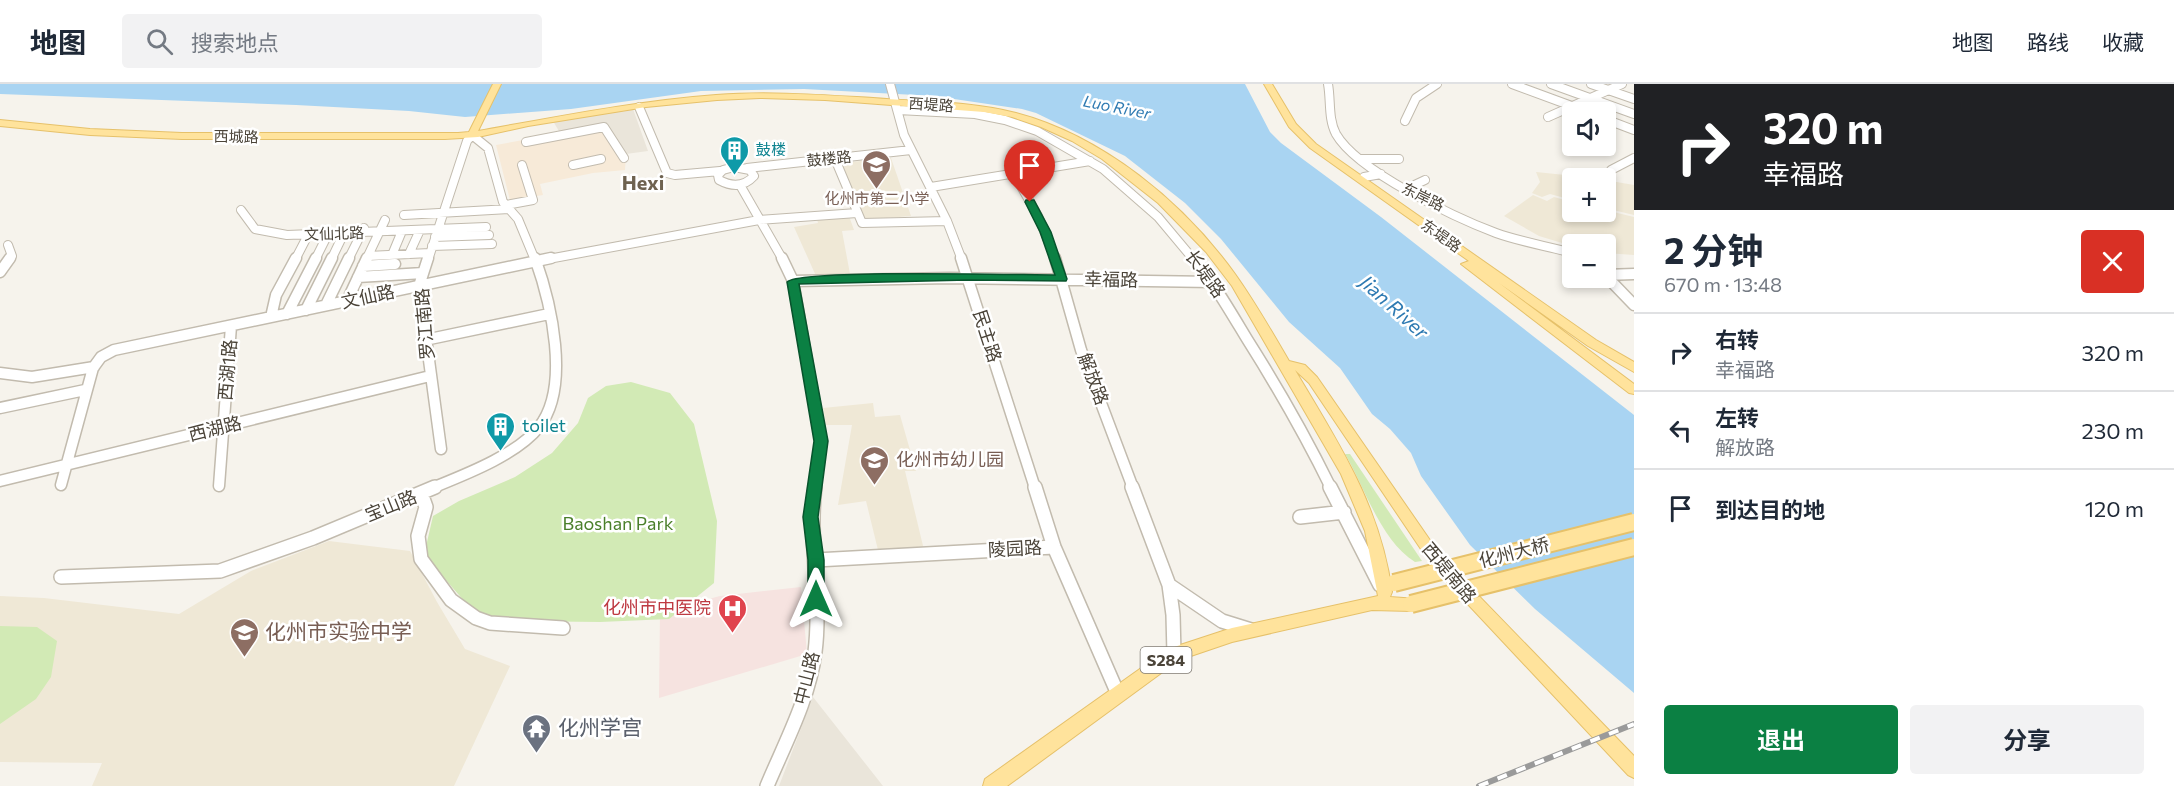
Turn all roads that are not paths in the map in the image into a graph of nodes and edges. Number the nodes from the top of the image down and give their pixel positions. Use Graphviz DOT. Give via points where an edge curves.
graph roads {
  1 [pos="497,84"];
  2 [pos="890,84"];
  3 [pos="1268,84"];
  4 [pos="1274,84"];
  5 [pos="1328,84"];
  6 [pos="1437,84"];
  7 [pos="1512,84"];
  8 [pos="1551,84"];
  9 [pos="1591,84"];
  10 [pos="1622,84"];
  11 [pos="1608,90"];
  12 [pos="1590,98"];
  13 [pos="1634,99"];
  14 [pos="1580,102"];
  15 [pos="895,103"];
  16 [pos="1562,103"];
  17 [pos="639,107"];
  18 [pos="1562,110"];
  19 [pos="1634,114"];
  20 [pos="1548,117"];
  21 [pos="1405,122"];
  22 [pos="0,123"];
  23 [pos="1616,123"];
  24 [pos="1634,130"];
  25 [pos="473,131"];
  26 [pos="526,142"];
  27 [pos="911,150"];
  28 [pos="624,158"];
  29 [pos="1634,158"];
  30 [pos="601,159"];
  31 [pos="835,159"];
  32 [pos="1360,159"];
  33 [pos="1399,159"];
  34 [pos="1090,161"];
  35 [pos="522,165"];
  36 [pos="573,165"];
  37 [pos="747,168"];
  38 [pos="1615,168"];
  39 [pos="720,171"];
  40 [pos="1014,174"];
  41 [pos="1381,174"];
  42 [pos="1364,177"];
  43 [pos="1425,180"];
  44 [pos="740,185"];
  45 [pos="931,187"];
  46 [pos="1406,189"];
  47 [pos="507,207"];
  48 [pos="241,210"];
  49 [pos="857,213"];
  50 [pos="443,214"];
  51 [pos="404,215"];
  52 [pos="385,220"];
  53 [pos="759,220"];
  54 [pos="947,220"];
  55 [pos="364,229"];
  56 [pos="420,230"];
  57 [pos="402,231"];
  58 [pos="379,232"];
  59 [pos="344,233"];
  60 [pos="436,233"];
  61 [pos="328,234"];
  62 [pos="308,235"];
  63 [pos="8,245"];
  64 [pos="431,250"];
  65 [pos="1562,250"];
  66 [pos="368,256"];
  67 [pos="399,257"];
  68 [pos="536,261"];
  69 [pos="363,266"];
  70 [pos="0,272"];
  71 [pos="423,273"];
  72 [pos="1634,274"];
  73 [pos="390,275"];
  74 [pos="1616,275"];
  75 [pos="358,277"];
  76 [pos="968,277"];
  77 [pos="1062,279"];
  78 [pos="793,282"];
  79 [pos="1213,282"];
  80 [pos="419,286"];
  81 [pos="1616,286"];
  82 [pos="347,301"];
  83 [pos="326,305"];
  84 [pos="1634,305"];
  85 [pos="306,310"];
  86 [pos="287,314"];
  87 [pos="549,314"];
  88 [pos="271,317"];
  89 [pos="1556,321"];
  90 [pos="231,326"];
  91 [pos="425,340"];
  92 [pos="1285,365"];
  93 [pos="94,366"];
  94 [pos="1634,366"];
  95 [pos="1619,371"];
  96 [pos="0,373"];
  97 [pos="430,376"];
  98 [pos="1634,382"];
  99 [pos="85,390"];
  100 [pos="1634,390"];
  101 [pos="0,408"];
  102 [pos="223,427"];
  103 [pos="441,449"];
  104 [pos="66,465"];
  105 [pos="0,481"];
  106 [pos="61,485"];
  107 [pos="219,486"];
  108 [pos="421,493"];
  109 [pos="1344,512"];
  110 [pos="1300,517"];
  111 [pos="1634,522"];
  112 [pos="1054,547"];
  113 [pos="1634,547"];
  114 [pos="816,560"];
  115 [pos="61,577"];
  116 [pos="1169,585"];
  117 [pos="1383,593"];
  118 [pos="563,628"];
  119 [pos="1251,630"];
  120 [pos="1174,654"];
  121 [pos="1118,694"];
  122 [pos="1634,769"];
  123 [pos="767,786"];
  124 [pos="992,786"];
  1 -- 25 [label="main road"];
  2 -- 15 [label="street, 民主路"];
  3 -- 89 [label="main road, 东堤路" via="1292,125 1307,141 1421,222 1469,266"];
  4 -- 42 [label="main road, 东堤路" via="1308,136"];
  5 -- 32 [label="street, 东岸路" via="1335,134"];
  6 -- 21 [label="street" via="1418,93"];
  7 -- 16 [label="street"];
  8 -- 12 [label="street"];
  9 -- 11 [label="street"];
  10 -- 11 [label="street"];
  11 -- 12 [label="street"];
  11 -- 13 [label="street"];
  12 -- 14 [label="street"];
  12 -- 19 [label="street"];
  15 -- 17 [label="main road, 西堤路" via="738,97"];
  15 -- 27 [label="street, 民主路"];
  15 -- 34 [label="street, 长堤路" via="1005,120 1045,135"];
  15 -- 92 [label="main road, 西堤路" via="980,109 1022,117 1066,135 1125,171 1216,256"];
  17 -- 25 [label="main road, 西堤路"];
  17 -- 39 [label="street, 鼓楼路" via="667,173"];
  18 -- 20 [label="street"];
  22 -- 25 [label="main road, 西城路" via="200,136"];
  23 -- 24 [label="street"];
  25 -- 47 [label="street, 宝山路" via="488,148"];
  25 -- 50 [label="street, 罗江南路"];
  26 -- 28 [label="street" via="604,128"];
  27 -- 31 [label="street, 鼓楼路"];
  27 -- 45 [label="street, 民主路"];
  29 -- 38 [label="street"];
  30 -- 36 [label="street"];
  31 -- 37 [label="street, 鼓楼路"];
  31 -- 49 [label="street"];
  32 -- 33 [label="street"];
  32 -- 41 [label="street, 东岸路"];
  34 -- 40 [label="street"];
  34 -- 79 [label="street, 长堤路" via="1113,176 1158,217"];
  35 -- 47 [label="street" via="533,200"];
  37 -- 39 [label="street, 鼓楼路"];
  37 -- 44 [label="street" via="754,176"];
  39 -- 44 [label="street" via="720,182"];
  40 -- 45 [label="street"];
  40 -- 77 [label="street, 解放路" via="1045,232"];
  41 -- 42 [label="street"];
  41 -- 46 [label="street, 东岸路"];
  42 -- 89 [label="main road, 东堤路"];
  43 -- 46 [label="street"];
  44 -- 53 [label="street, 中山路"];
  45 -- 54 [label="street, 民主路"];
  46 -- 65 [label="street, 东岸路" via="1497,233"];
  47 -- 50 [label="street"];
  47 -- 68 [label="street, 宝山路" via="518,219"];
  48 -- 62 [label="street, 文仙北路" via="255,229"];
  49 -- 53 [label="street, 文仙路"];
  49 -- 54 [label="street" via="862,223"];
  50 -- 51 [label="street"];
  50 -- 60 [label="street, 罗江南路"];
  52 -- 58 [label="street"];
  53 -- 68 [label="street, 文仙路"];
  53 -- 78 [label="street, 中山路"];
  54 -- 76 [label="street, 民主路"];
  55 -- 58 [label="street, 文仙北路"];
  55 -- 59 [label="street, 文仙北路"];
  55 -- 83 [label="street"];
  56 -- 57 [label="street, 文仙北路"];
  56 -- 60 [label="street, 文仙北路"];
  56 -- 67 [label="street"];
  57 -- 58 [label="street, 文仙北路"];
  57 -- 67 [label="street"];
  58 -- 66 [label="street"];
  59 -- 61 [label="street, 文仙北路"];
  59 -- 85 [label="street"];
  60 -- 64 [label="street, 罗江南路"];
  60 -- 64 [label="street, 文仙北路" via="489,235"];
  61 -- 62 [label="street, 文仙北路"];
  61 -- 86 [label="street"];
  62 -- 88 [label="street" via="276,295"];
  63 -- 70 [label="street" via="12,256"];
  64 -- 67 [label="street"];
  64 -- 71 [label="street, 罗江南路"];
  66 -- 67 [label="street"];
  66 -- 69 [label="street"];
  67 -- 69 [label="street"];
  67 -- 73 [label="street"];
  68 -- 80 [label="street, 文仙路"];
  68 -- 87 [label="street, 宝山路"];
  69 -- 75 [label="street"];
  71 -- 73 [label="street"];
  71 -- 80 [label="street, 罗江南路"];
  72 -- 74 [label="street"];
  73 -- 75 [label="street"];
  75 -- 82 [label="street"];
  76 -- 77 [label="street, 幸福路"];
  76 -- 78 [label="street, 幸福路"];
  76 -- 112 [label="street, 民主路"];
  77 -- 79 [label="street, 幸福路"];
  77 -- 116 [label="street, 解放路" via="1081,350"];
  78 -- 114 [label="street, 中山路" via="821,441 811,517"];
  79 -- 109 [label="street, 长堤路" via="1295,417"];
  80 -- 82 [label="street, 文仙路"];
  80 -- 91 [label="street, 罗江南路"];
  81 -- 84 [label="street"];
  82 -- 83 [label="street, 文仙路"];
  83 -- 85 [label="street, 文仙路"];
  85 -- 86 [label="street, 文仙路"];
  86 -- 88 [label="street, 文仙路"];
  87 -- 91 [label="street"];
  87 -- 108 [label="street, 宝山路" via="557,369 553,400 544,421 527,439 484,465"];
  88 -- 90 [label="street, 文仙路"];
  89 -- 94 [label="main road, 东堤路"];
  89 -- 95 [label="main road"];
  89 -- 100 [label="main road"];
  90 -- 93 [label="street, 文仙路" via="114,350"];
  90 -- 102 [label="street, 西湖1路"];
  91 -- 97 [label="street, 罗江南路"];
  92 -- 117 [label="main road, 西堤路" via="1331,440 1367,515 1383,573"];
  92 -- 122 [label="main road, 西堤南路" via="1300,367 1313,380 1453,580"];
  93 -- 96 [label="street" via="32,377"];
  93 -- 99 [label="street"];
  94 -- 95 [label="main road"];
  95 -- 98 [label="main road"];
  97 -- 102 [label="street, 西湖路"];
  97 -- 103 [label="street, 罗江南路"];
  99 -- 101 [label="street"];
  99 -- 104 [label="street"];
  102 -- 104 [label="street, 西湖路"];
  102 -- 107 [label="street, 西湖1路"];
  104 -- 105 [label="street, 西湖路"];
  104 -- 106 [label="street"];
  108 -- 115 [label="street, 宝山路" via="220,571"];
  108 -- 118 [label="street" via="426,507 418,536 421,559 451,600 490,623"];
  109 -- 110 [label="street"];
  109 -- 117 [label="street, 长堤路"];
  111 -- 117 [label="main road, 化州大桥, bridge"];
  112 -- 114 [label="street, 陵园路"];
  112 -- 121 [label="street, 陵园路"];
  113 -- 117 [label="main road, 化州大桥, bridge" via="1411,604"];
  114 -- 123 [label="street, 中山路" via="815,652 802,702"];
  116 -- 119 [label="street" via="1222,621"];
  116 -- 120 [label="street, 解放路"];
  117 -- 119 [label="main road, S284"];
  119 -- 120 [label="main road, S284"];
  120 -- 121 [label="main road, S284"];
  121 -- 124 [label="main road, S284"];
}
